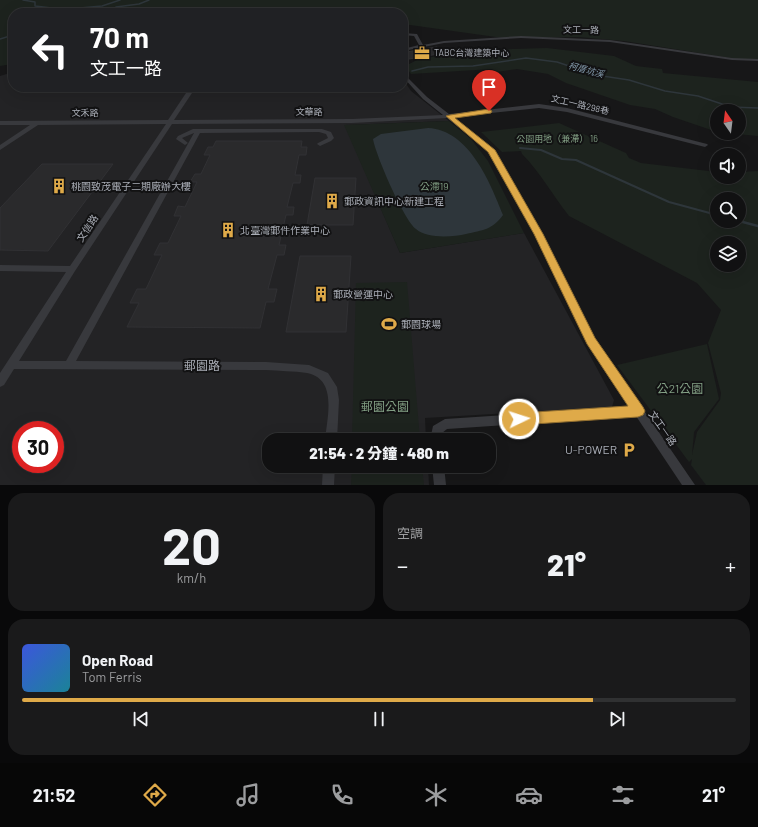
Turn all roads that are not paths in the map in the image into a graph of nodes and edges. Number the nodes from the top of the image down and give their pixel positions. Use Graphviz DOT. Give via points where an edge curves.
graph roads {
  1 [pos="408,34"];
  2 [pos="422,46"];
  3 [pos="408,49"];
  4 [pos="758,60"];
  5 [pos="408,79"];
  6 [pos="190,92"];
  7 [pos="450,116"];
  8 [pos="169,122"];
  9 [pos="0,123"];
  10 [pos="36,123"];
  11 [pos="198,131"];
  12 [pos="185,143"];
  13 [pos="320,144"];
  14 [pos="705,145"];
  15 [pos="0,148"];
  16 [pos="0,268"];
  17 [pos="72,269"];
  18 [pos="11,365"];
  19 [pos="69,365"];
  20 [pos="0,382"];
  21 [pos="638,411"];
  22 [pos="332,433"];
  23 [pos="437,433"];
  24 [pos="329,473"];
  25 [pos="439,473"];
  26 [pos="328,485"];
  27 [pos="440,485"];
  28 [pos="689,485"];
  1 -- 2 [label="street" via="415,35"];
  2 -- 3 [label="street, 文工一路"];
  2 -- 4 [label="street, 文工一路" via="521,37 589,39 732,59"];
  5 -- 7 [label="street, 文工一路" via="425,98"];
  6 -- 8 [label="street, 文信路"];
  7 -- 8 [label="street, 文華路" via="352,121"];
  7 -- 14 [label="street, 文工一路298巷" via="552,107"];
  7 -- 21 [label="street, 文工一路" via="491,150 539,234 591,341"];
  8 -- 10 [label="street, 文禾路"];
  8 -- 17 [label="street, 文信路"];
  9 -- 10 [label="street, 文禾路"];
  10 -- 15 [label="street"];
  11 -- 12 [label="street" via="188,132 180,137 179,139"];
  11 -- 13 [label="street" via="320,130 329,133 330,140"];
  11 -- 19 [label="street"];
  16 -- 17 [label="street"];
  17 -- 18 [label="street, 文信路"];
  18 -- 19 [label="street, 郵園路"];
  18 -- 20 [label="street, 文信路"];
  19 -- 22 [label="street, 郵園路" via="266,366 309,369 324,376 332,387 334,400"];
  21 -- 23 [label="street" via="445,424"];
  21 -- 28 [label="street, 文工一路"];
  24 -- 26 [label="street"];
  25 -- 27 [label="street"];
}
